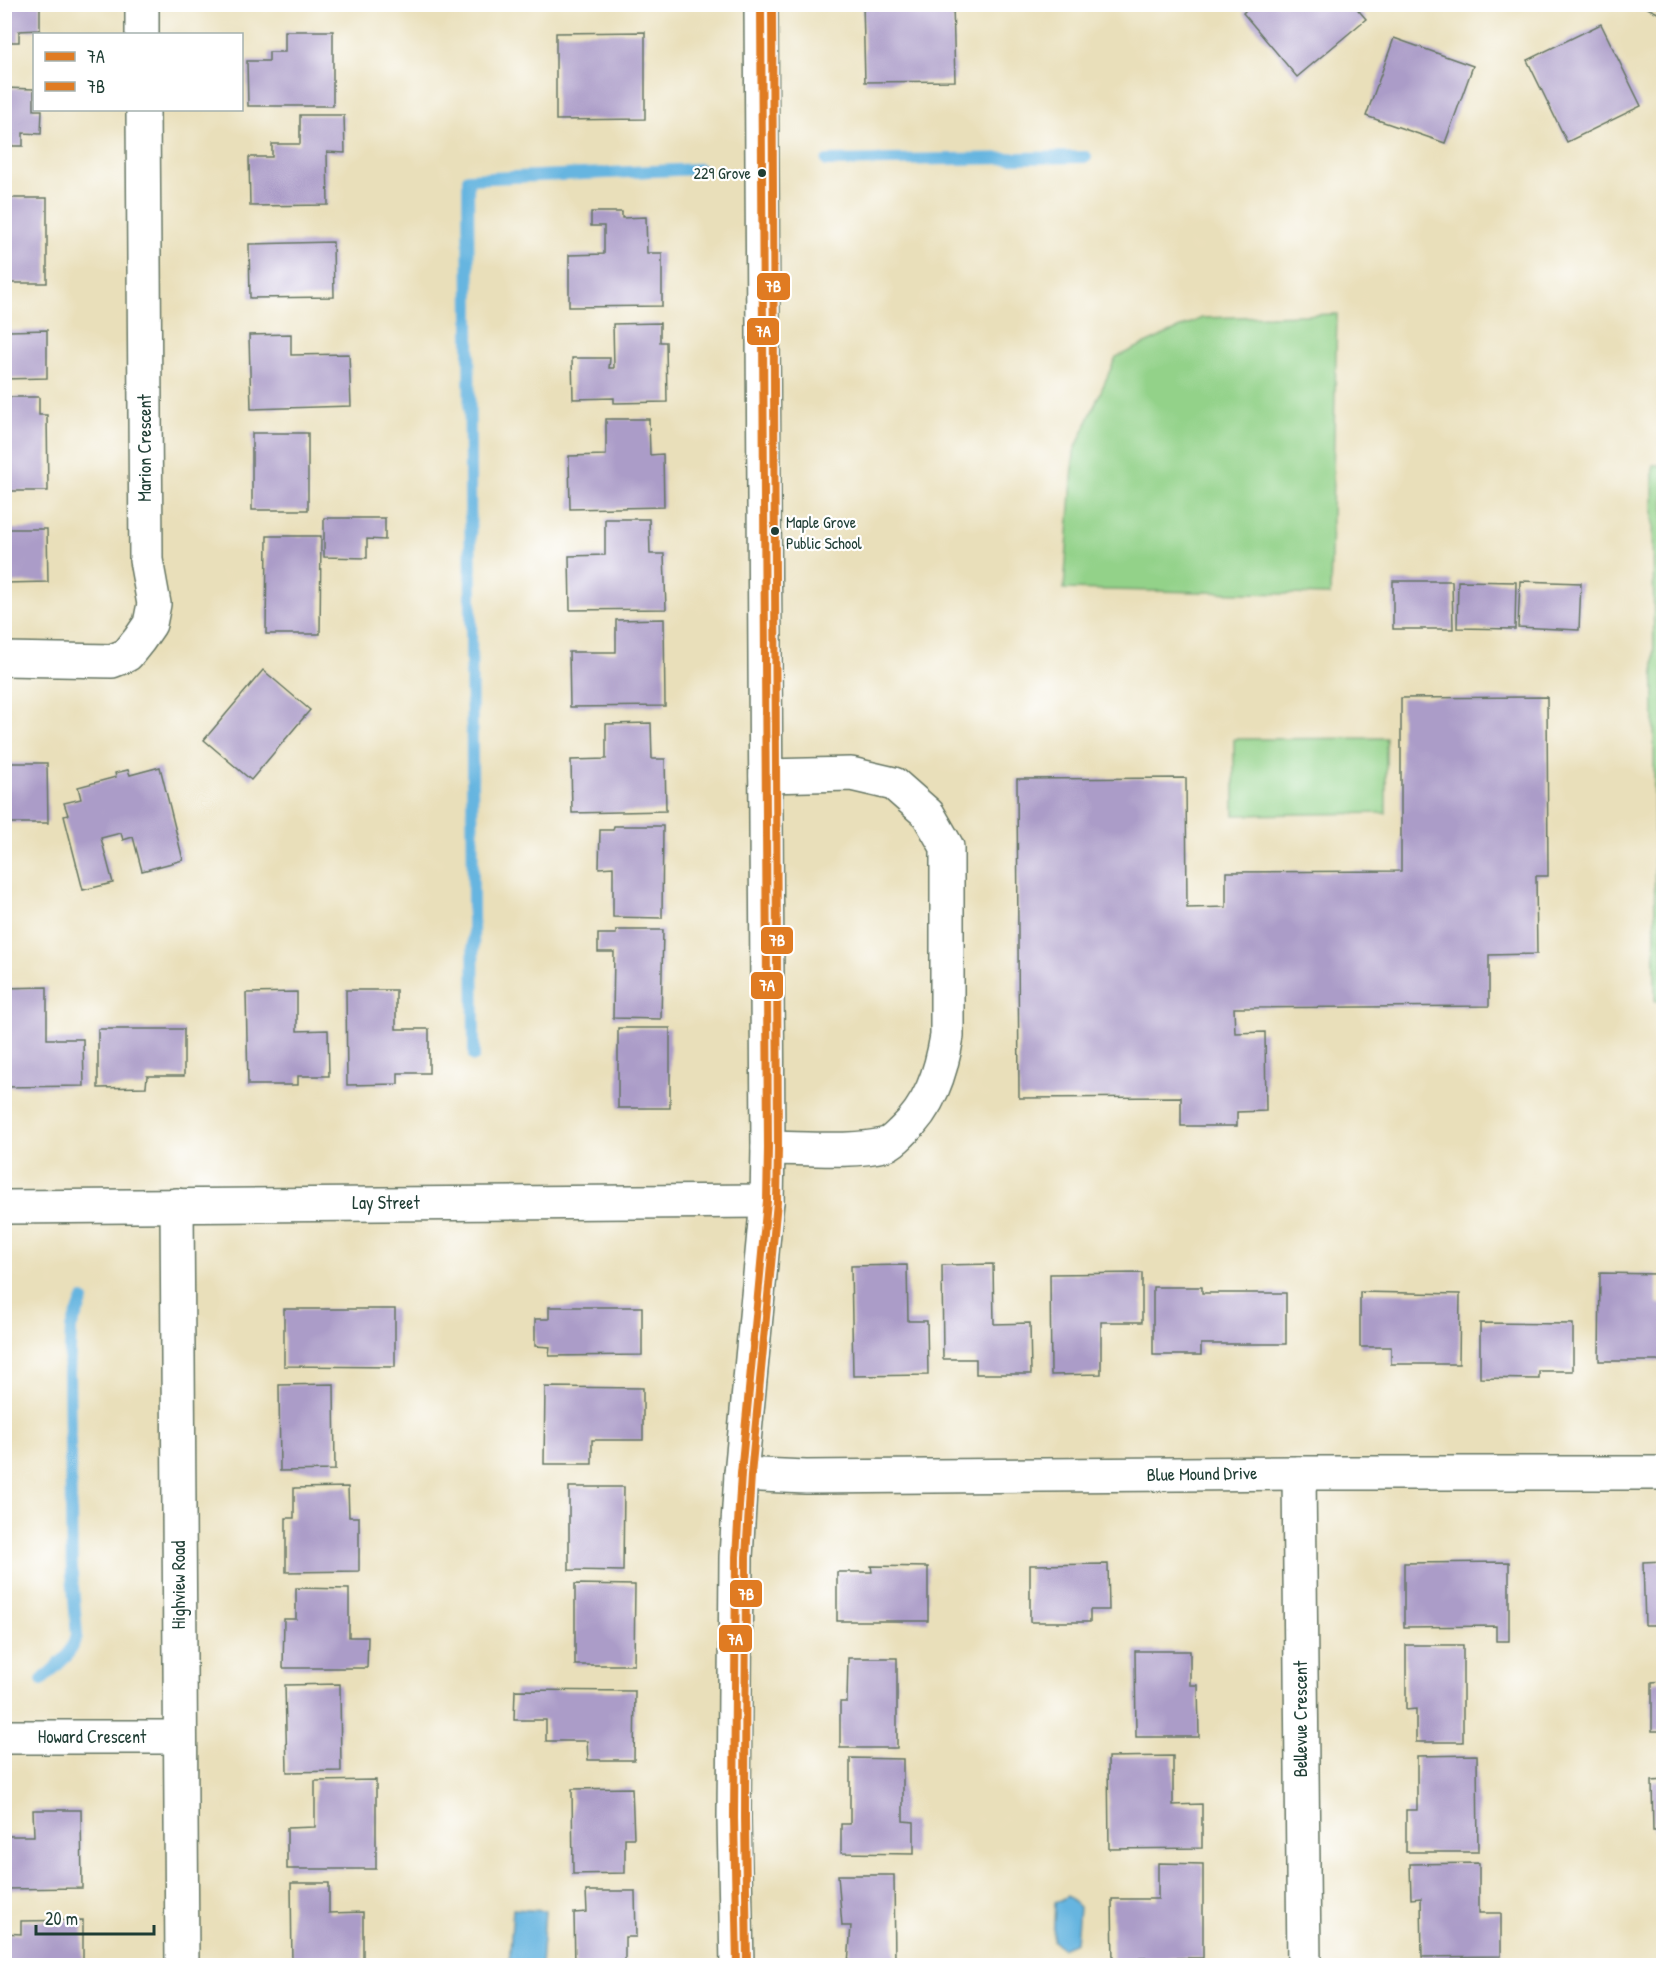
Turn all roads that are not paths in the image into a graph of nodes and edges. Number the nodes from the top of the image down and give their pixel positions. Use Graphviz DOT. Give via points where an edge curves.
graph roads {
  1 [pos="142,4"];
  2 [pos="761,4"];
  3 [pos="142,33"];
  4 [pos="142,111"];
  5 [pos="4,659"];
  6 [pos="766,776"];
  7 [pos="768,1148"];
  8 [pos="767,1201"];
  9 [pos="177,1205"];
  10 [pos="4,1207"];
  11 [pos="1299,1473"];
  12 [pos="1664,1473"];
  13 [pos="741,1474"];
  14 [pos="4,1737"];
  15 [pos="180,1737"];
  16 [pos="182,1965"];
  17 [pos="737,1965"];
  18 [pos="1304,1965"];
  1 -- 3 [label="street"];
  2 -- 6 [label="street"];
  4 -- 5 [label="street, Marion Crescent" via="146,560 154,604 150,624 127,655 112,661"];
  6 -- 7 [label="street"];
  6 -- 7 [label="street" via="851,774 894,784 928,814 947,847 947,1036 943,1063 915,1120 889,1144"];
  7 -- 8 [label="street"];
  8 -- 9 [label="street, Lay Street"];
  8 -- 13 [label="street"];
  9 -- 10 [label="street, Lay Street"];
  9 -- 15 [label="street, Highview Road"];
  11 -- 12 [label="street, Blue Mound Drive"];
  11 -- 13 [label="street, Blue Mound Drive" via="806,1477"];
  11 -- 18 [label="street, Bellevue Crescent"];
  13 -- 17 [label="street" via="735,1569"];
  14 -- 15 [label="street, Howard Crescent"];
  15 -- 16 [label="street, Highview Road"];
}
